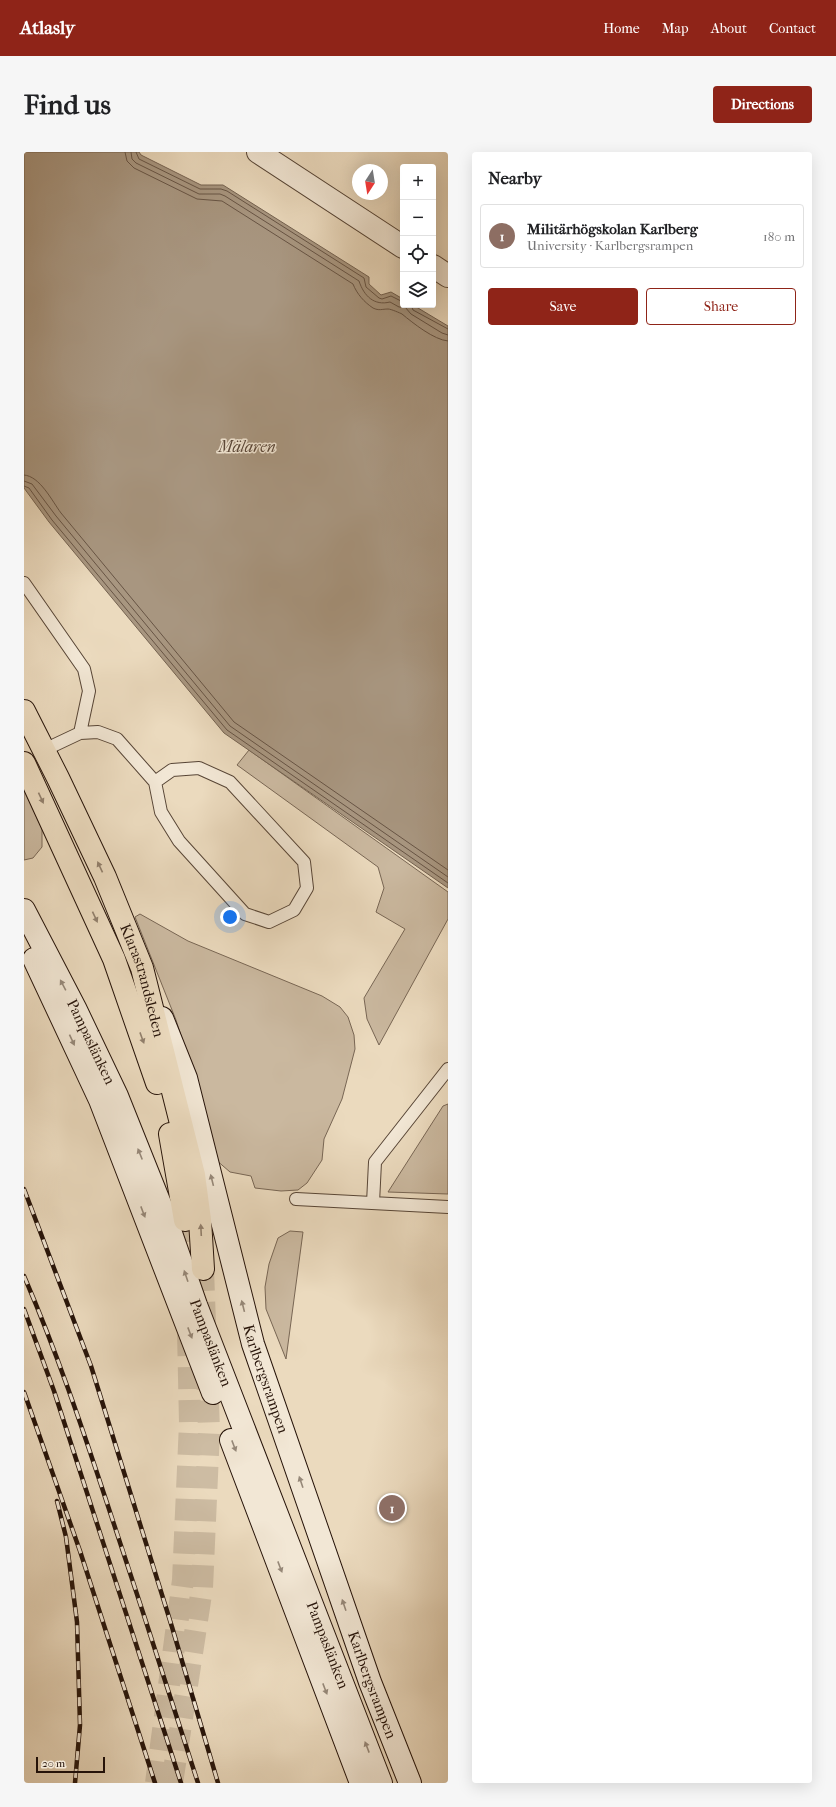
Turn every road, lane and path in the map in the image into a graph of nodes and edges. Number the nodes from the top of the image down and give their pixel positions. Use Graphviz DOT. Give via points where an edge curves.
graph roads {
  1 [pos="258,152"];
  2 [pos="400,245"];
  3 [pos="436,268"];
  4 [pos="448,276"];
  5 [pos="24,583"];
  6 [pos="24,711"];
  7 [pos="80,733"];
  8 [pos="44,750"];
  9 [pos="24,763"];
  10 [pos="155,782"];
  11 [pos="24,910"];
  12 [pos="24,942"];
  13 [pos="142,968"];
  14 [pos="448,1070"];
  15 [pos="296,1198"];
  16 [pos="373,1203"];
  17 [pos="448,1207"];
  18 [pos="185,1220"];
  19 [pos="203,1269"];
  20 [pos="361,1783"];
  21 [pos="381,1783"];
  22 [pos="410,1783"];
  1 -- 2 [label="main road"];
  3 -- 4 [label="main road"];
  5 -- 7 [label="lane" via="84,669 89,691"];
  6 -- 8 [label="highway, Klarastrandsleden"];
  7 -- 8 [label="lane"];
  7 -- 10 [label="lane" via="98,732 117,739"];
  13 -- 8 [label="highway, Klarastrandsleden, one-way" via="105,878"];
  9 -- 18 [label="highway, Klarastrandsleden, one-way" via="114,959 154,1070 171,1136"];
  10 -- 10 [label="lane" via="161,812 179,841 245,914 269,922 294,910 307,888 304,862 230,782 199,768 172,770"];
  21 -- 11 [label="main road, Pampaslänken, one-way" via="117,1096"];
  12 -- 20 [label="main road, Pampaslänken, one-way" via="100,1100 239,1458"];
  19 -- 13 [label="highway, Klarastrandsleden, one-way" via="194,1175"];
  22 -- 13 [label="main road, Karlbergsrampen, one-way" via="370,1682 253,1344 186,1078"];
  14 -- 16 [label="lane" via="375,1162"];
  15 -- 16 [label="lane"];
  16 -- 17 [label="lane"];
}
